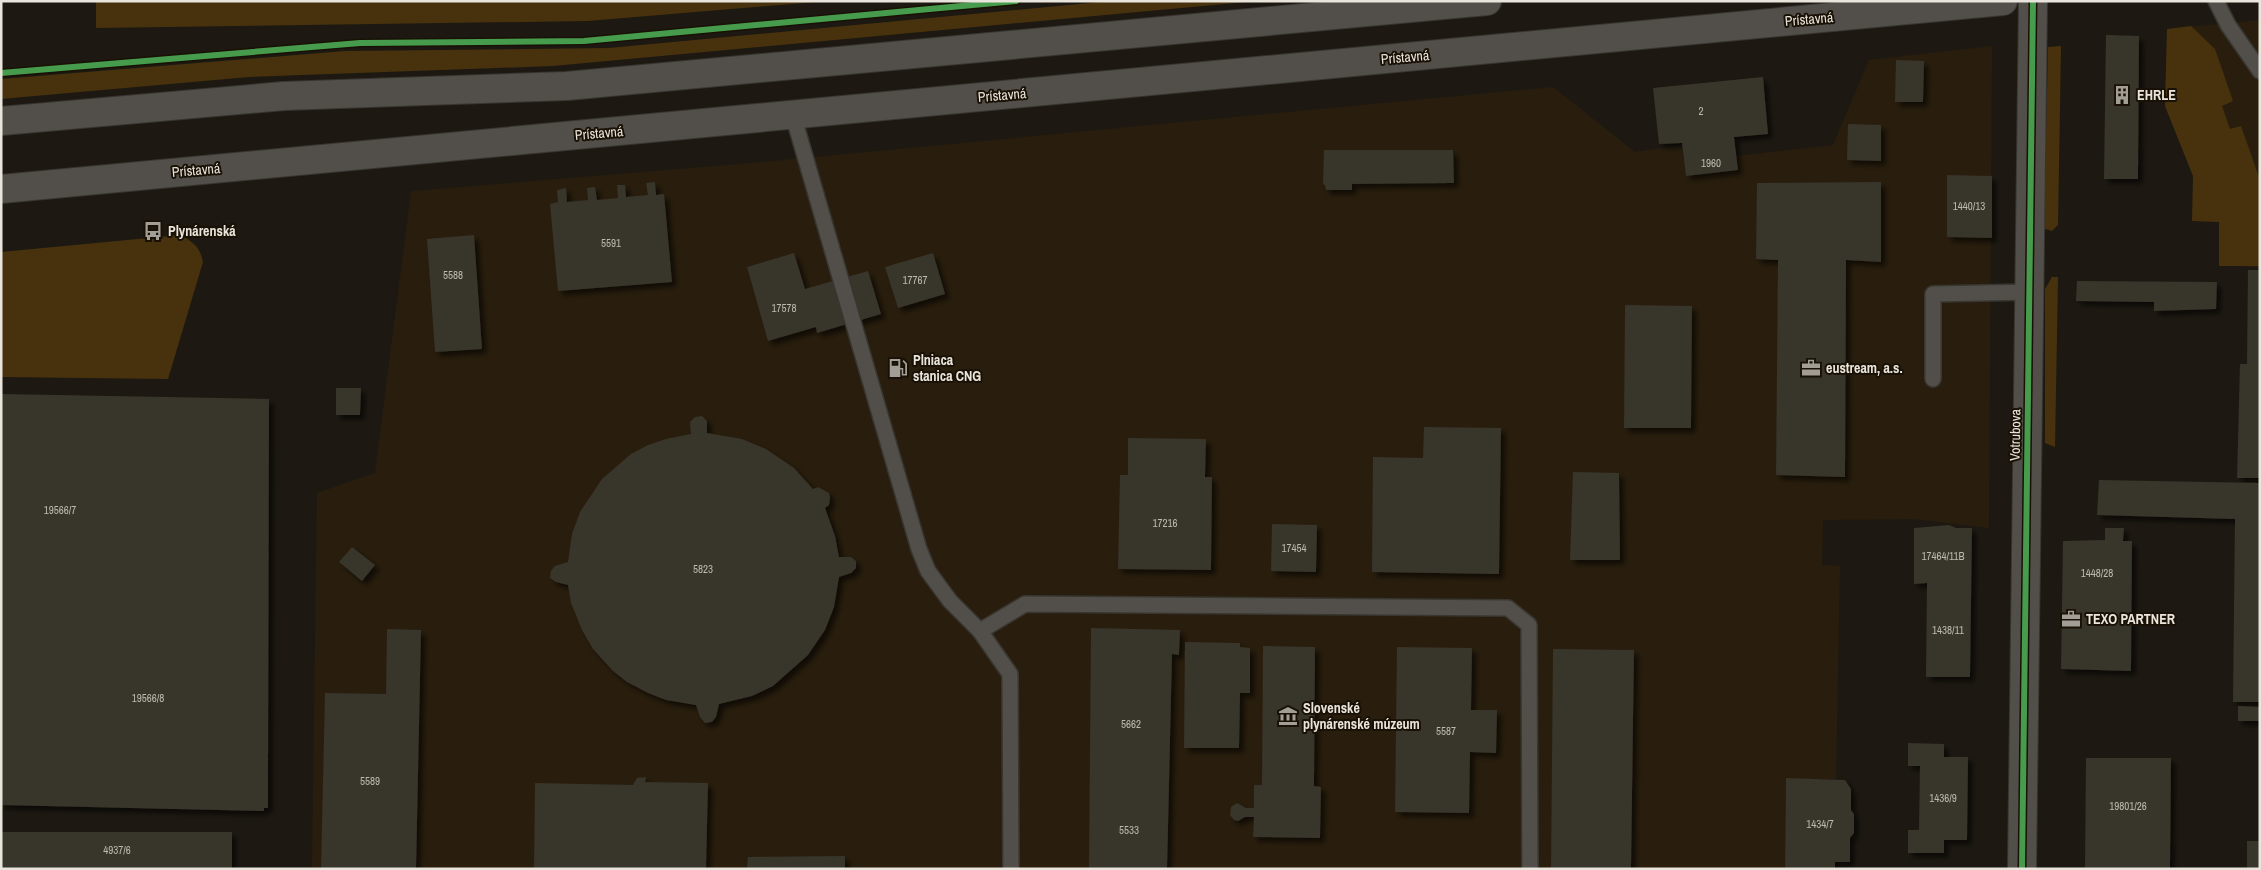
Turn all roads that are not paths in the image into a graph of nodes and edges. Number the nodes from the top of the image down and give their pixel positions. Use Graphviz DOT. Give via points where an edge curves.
graph roads {
  1 [pos="1487,1"];
  2 [pos="2003,1"];
  3 [pos="2033,1"];
  4 [pos="2216,1"];
  5 [pos="2260,71"];
  6 [pos="793,114"];
  7 [pos="1,121"];
  8 [pos="1,188"];
  9 [pos="2029,292"];
  10 [pos="1933,379"];
  11 [pos="980,631"];
  12 [pos="1011,869"];
  13 [pos="1530,869"];
  14 [pos="2022,869"];
  1 -- 7 [label="main road" via="567,86 284,96"];
  2 -- 6 [label="main road, Prístavná"];
  3 -- 9 [label="main road, Votrubova"];
  4 -- 5 [label="lane" via="2228,25"];
  6 -- 8 [label="main road, Prístavná"];
  6 -- 11 [label="lane" via="919,549 928,571 950,601"];
  9 -- 10 [label="lane" via="1933,294"];
  9 -- 14 [label="main road, Votrubova"];
  11 -- 12 [label="lane" via="1010,674"];
  11 -- 13 [label="lane" via="1025,604 1508,608 1529,625"];
}
